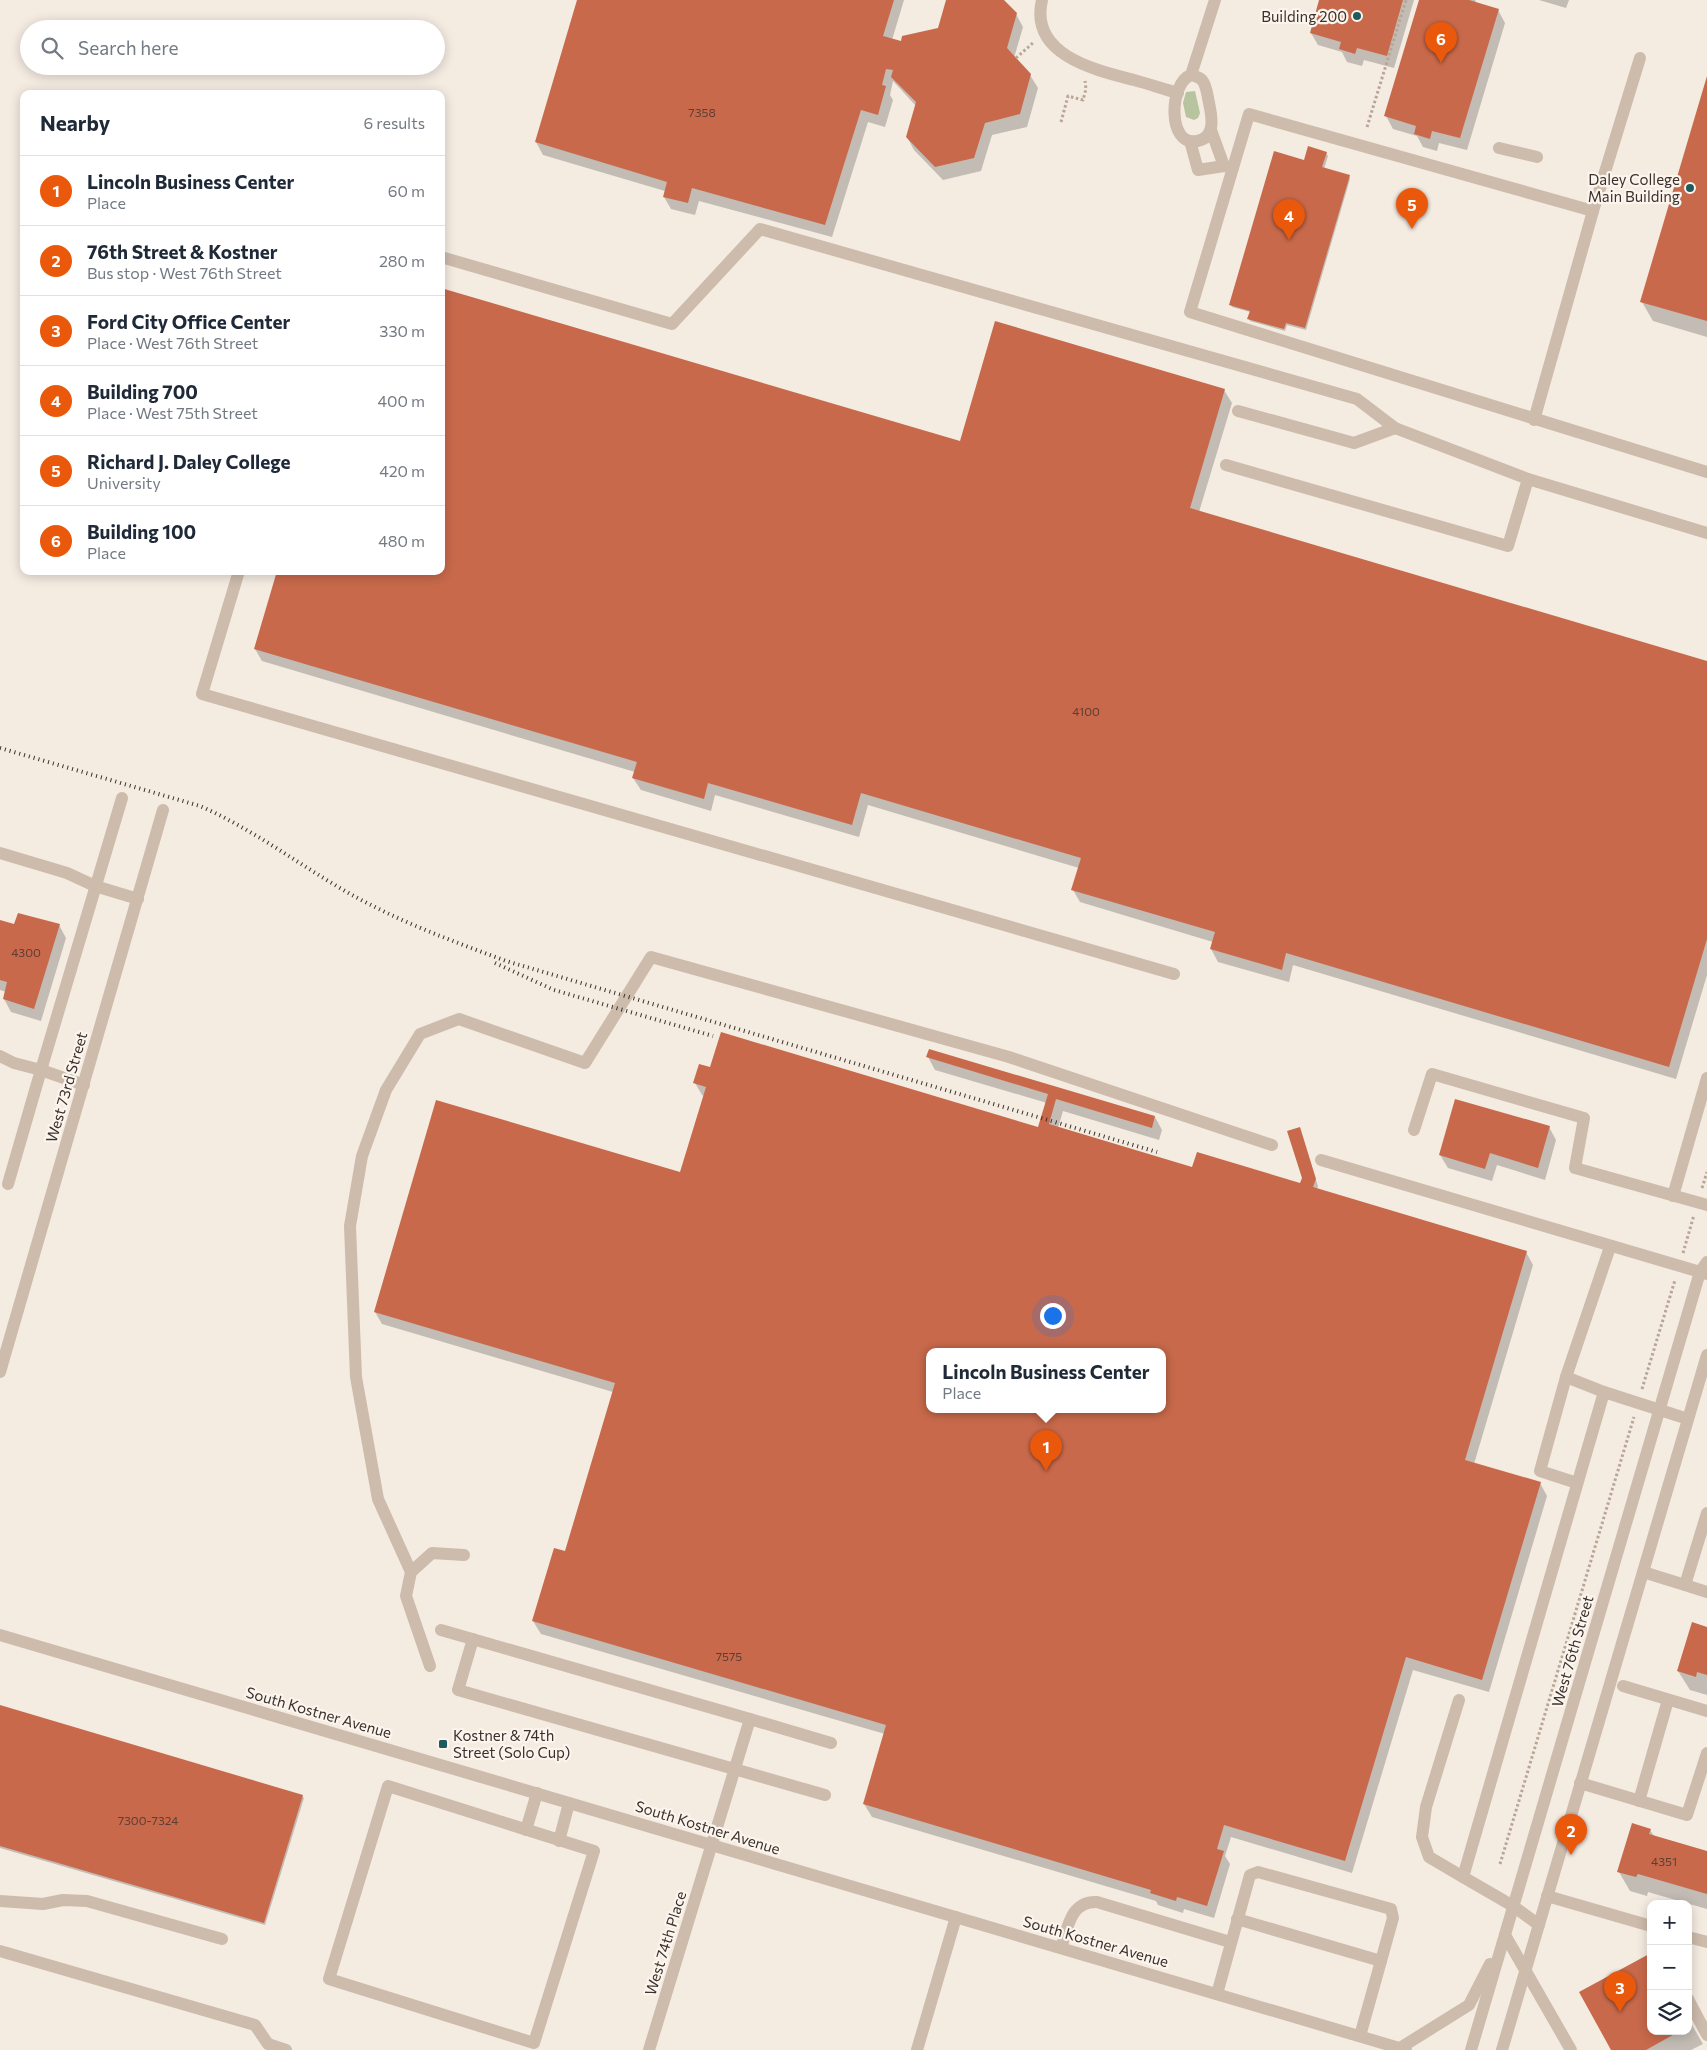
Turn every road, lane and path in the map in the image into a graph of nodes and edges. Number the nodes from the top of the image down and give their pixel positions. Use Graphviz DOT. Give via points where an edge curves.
graph roads {
  1 [pos="1042,0"];
  2 [pos="1215,0"];
  3 [pos="1406,0"];
  4 [pos="1037,39"];
  5 [pos="1016,58"];
  6 [pos="1640,58"];
  7 [pos="1191,76"];
  8 [pos="1178,93"];
  9 [pos="1367,127"];
  10 [pos="1211,130"];
  11 [pos="1190,141"];
  12 [pos="1499,148"];
  13 [pos="1537,157"];
  14 [pos="1228,167"];
  15 [pos="1593,211"];
  16 [pos="445,258"];
  17 [pos="1238,411"];
  18 [pos="1534,420"];
  19 [pos="1395,428"];
  20 [pos="1226,465"];
  21 [pos="1707,472"];
  22 [pos="1528,479"];
  23 [pos="1707,533"];
  24 [pos="238,575"];
  25 [pos="122,798"];
  26 [pos="163,810"];
  27 [pos="0,853"];
  28 [pos="96,886"];
  29 [pos="138,899"];
  30 [pos="1174,974"];
  31 [pos="0,1056"];
  32 [pos="41,1070"];
  33 [pos="1707,1078"];
  34 [pos="84,1085"];
  35 [pos="1414,1130"];
  36 [pos="1272,1145"];
  37 [pos="1321,1160"];
  38 [pos="1707,1172"];
  39 [pos="8,1184"];
  40 [pos="1673,1196"];
  41 [pos="1702,1204"];
  42 [pos="1610,1247"];
  43 [pos="1679,1266"];
  44 [pos="1705,1270"];
  45 [pos="1707,1355"];
  46 [pos="0,1372"];
  47 [pos="1566,1378"];
  48 [pos="1604,1392"];
  49 [pos="1638,1402"];
  50 [pos="1660,1410"];
  51 [pos="1688,1419"];
  52 [pos="1577,1483"];
  53 [pos="1707,1513"];
  54 [pos="464,1555"];
  55 [pos="410,1572"];
  56 [pos="1643,1572"];
  57 [pos="1685,1585"];
  58 [pos="1707,1592"];
  59 [pos="441,1630"];
  60 [pos="0,1635"];
  61 [pos="473,1639"];
  62 [pos="430,1666"];
  63 [pos="1623,1686"];
  64 [pos="1459,1700"];
  65 [pos="1668,1700"];
  66 [pos="1707,1711"];
  67 [pos="750,1719"];
  68 [pos="831,1743"];
  69 [pos="1707,1753"];
  70 [pos="734,1769"];
  71 [pos="1580,1783"];
  72 [pos="537,1793"];
  73 [pos="825,1796"];
  74 [pos="1639,1801"];
  75 [pos="569,1802"];
  76 [pos="526,1830"];
  77 [pos="559,1840"];
  78 [pos="711,1845"];
  79 [pos="1500,1864"];
  80 [pos="1462,1877"];
  81 [pos="1547,1896"];
  82 [pos="0,1901"];
  83 [pos="1513,1906"];
  84 [pos="956,1917"];
  85 [pos="1236,1919"];
  86 [pos="1539,1924"];
  87 [pos="1647,1926"];
  88 [pos="1505,1934"];
  89 [pos="1692,1938"];
  90 [pos="222,1939"];
  91 [pos="1230,1942"];
  92 [pos="1707,1942"];
  93 [pos="1061,1948"];
  94 [pos="0,1950"];
  95 [pos="1381,1961"];
  96 [pos="1525,1970"];
  97 [pos="1217,1994"];
  98 [pos="1692,2007"];
  99 [pos="1707,2035"];
  100 [pos="1360,2036"];
  101 [pos="1402,2049"];
  102 [pos="286,2050"];
  103 [pos="649,2050"];
  104 [pos="917,2050"];
  105 [pos="1471,2050"];
  106 [pos="1502,2050"];
  107 [pos="1571,2050"];
  1 -- 8 [label="street" via="1041,22 1048,38 1072,61"];
  2 -- 7 [label="street"];
  3 -- 9 [label="path"];
  4 -- 5 [label="path"];
  6 -- 15 [label="street"];
  7 -- 8 [label="street" via="1182,81"];
  7 -- 10 [label="street" via="1201,79 1205,85 1213,122"];
  8 -- 11 [label="street" via="1175,125"];
  10 -- 11 [label="street" via="1200,140"];
  10 -- 14 [label="street"];
  11 -- 14 [label="street" via="1198,170"];
  12 -- 13 [label="street"];
  14 -- 15 [label="street" via="1249,114"];
  14 -- 18 [label="street" via="1190,312"];
  15 -- 18 [label="street"];
  16 -- 19 [label="street" via="672,324 760,229 1357,399"];
  17 -- 19 [label="street" via="1354,443"];
  18 -- 21 [label="street"];
  19 -- 22 [label="street"];
  20 -- 22 [label="street" via="1508,546"];
  22 -- 23 [label="street"];
  24 -- 30 [label="street" via="202,694"];
  25 -- 28 [label="street"];
  26 -- 29 [label="street, West 73rd Street"];
  27 -- 28 [label="street" via="67,873"];
  28 -- 29 [label="street"];
  28 -- 32 [label="street"];
  29 -- 34 [label="street, West 73rd Street"];
  31 -- 32 [label="street"];
  32 -- 34 [label="street"];
  32 -- 39 [label="street"];
  33 -- 40 [label="street"];
  34 -- 46 [label="street, West 73rd Street"];
  35 -- 40 [label="street" via="1432,1074 1584,1118 1575,1168"];
  36 -- 55 [label="street" via="1009,1058 651,957 586,1063 459,1019 420,1034 382,1099 362,1156 350,1226 358,1386 378,1499"];
  37 -- 42 [label="street"];
  38 -- 41 [label="path"];
  40 -- 41 [label="street"];
  41 -- 43 [label="path"];
  42 -- 43 [label="street"];
  42 -- 47 [label="street"];
  43 -- 44 [label="street"];
  43 -- 49 [label="path"];
  44 -- 50 [label="street, West 76th Street"];
  45 -- 51 [label="street"];
  47 -- 48 [label="street"];
  47 -- 52 [label="street" via="1540,1471"];
  48 -- 49 [label="street"];
  48 -- 52 [label="street"];
  49 -- 50 [label="street"];
  49 -- 79 [label="path"];
  50 -- 51 [label="street"];
  50 -- 83 [label="street, West 76th Street"];
  51 -- 56 [label="street"];
  52 -- 80 [label="street"];
  53 -- 57 [label="street"];
  54 -- 55 [label="street" via="432,1553"];
  55 -- 62 [label="street" via="406,1596"];
  56 -- 57 [label="street"];
  56 -- 71 [label="street"];
  57 -- 58 [label="street"];
  59 -- 61 [label="street"];
  60 -- 72 [label="street, South Kostner Avenue"];
  61 -- 67 [label="street"];
  61 -- 70 [label="street" via="458,1690"];
  63 -- 65 [label="street"];
  64 -- 80 [label="street" via="1426,1807 1422,1837 1429,1857"];
  65 -- 66 [label="street"];
  65 -- 74 [label="street"];
  67 -- 68 [label="street"];
  67 -- 70 [label="street, West 74th Place"];
  69 -- 74 [label="street" via="1687,1816"];
  70 -- 73 [label="street"];
  70 -- 78 [label="street, West 74th Place"];
  71 -- 74 [label="street"];
  71 -- 81 [label="street"];
  72 -- 75 [label="street, South Kostner Avenue"];
  72 -- 76 [label="street"];
  75 -- 77 [label="street"];
  75 -- 78 [label="street, South Kostner Avenue"];
  76 -- 77 [label="street"];
  76 -- 77 [label="street" via="388,1786 329,1979 534,2043 594,1851"];
  78 -- 84 [label="street, South Kostner Avenue"];
  78 -- 103 [label="street, West 74th Place"];
  80 -- 83 [label="street"];
  81 -- 86 [label="street"];
  81 -- 87 [label="street"];
  82 -- 90 [label="street" via="43,1904 63,1900 87,1901"];
  83 -- 86 [label="street"];
  83 -- 88 [label="street, West 76th Street"];
  84 -- 93 [label="street, South Kostner Avenue"];
  84 -- 104 [label="street"];
  85 -- 91 [label="street"];
  85 -- 95 [label="street"];
  85 -- 95 [label="street" via="1250,1875 1258,1872 1381,1906 1390,1909 1394,1918"];
  86 -- 96 [label="street"];
  88 -- 96 [label="street"];
  88 -- 101 [label="street" via="1469,2005"];
  88 -- 105 [label="street, West 76th Street"];
  89 -- 92 [label="street"];
  91 -- 93 [label="street" via="1088,1901 1073,1914"];
  91 -- 97 [label="street"];
  93 -- 97 [label="street, South Kostner Avenue"];
  94 -- 102 [label="street" via="255,2025 268,2044"];
  95 -- 100 [label="street"];
  96 -- 106 [label="street"];
  96 -- 107 [label="street"];
  97 -- 100 [label="street, South Kostner Avenue"];
  98 -- 99 [label="street"];
  100 -- 101 [label="street, South Kostner Avenue"];
}
